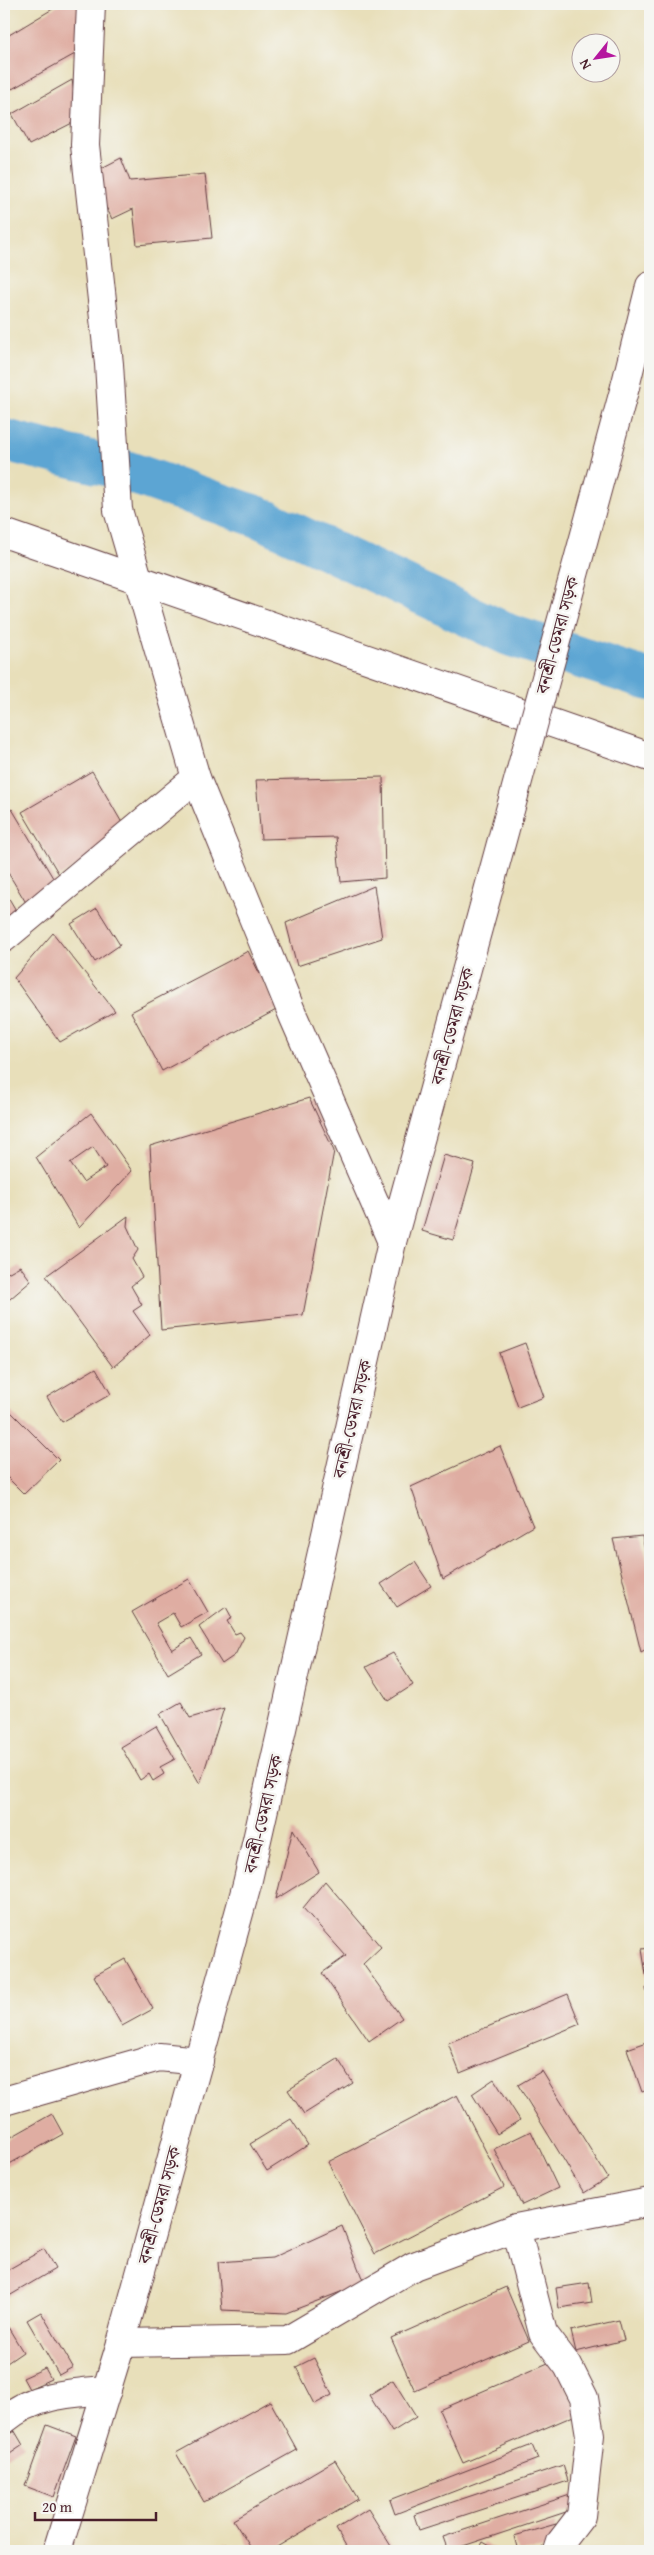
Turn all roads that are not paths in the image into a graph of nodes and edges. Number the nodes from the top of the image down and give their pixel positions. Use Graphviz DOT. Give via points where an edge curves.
graph roads {
  1 [pos="91,4"];
  2 [pos="650,286"];
  3 [pos="4,533"];
  4 [pos="139,582"];
  5 [pos="650,757"];
  6 [pos="196,778"];
  7 [pos="4,938"];
  8 [pos="392,1242"];
  9 [pos="199,2061"];
  10 [pos="4,2101"];
  11 [pos="650,2202"];
  12 [pos="516,2228"];
  13 [pos="121,2343"];
  14 [pos="107,2390"];
  15 [pos="8,2408"];
  16 [pos="57,2551"];
  17 [pos="558,2551"];
  1 -- 4 [label="street" via="85,145 109,364 118,510"];
  2 -- 8 [label="street, বনশ্রী-ডেমরা সড়ক, bridge"];
  3 -- 4 [label="street"];
  4 -- 5 [label="street"];
  4 -- 6 [label="street"];
  6 -- 7 [label="street"];
  6 -- 8 [label="street" via="294,1018"];
  8 -- 9 [label="street, বনশ্রী-ডেমরা সড়ক" via="247,1884"];
  9 -- 10 [label="street" via="159,2057"];
  9 -- 13 [label="street, বনশ্রী-ডেমরা সড়ক"];
  11 -- 12 [label="street"];
  12 -- 13 [label="street" via="414,2266 288,2340"];
  12 -- 17 [label="street" via="543,2333 568,2366 584,2398 590,2435 580,2516"];
  13 -- 14 [label="street, বনশ্রী-ডেমরা সড়ক"];
  14 -- 15 [label="street" via="58,2394"];
  14 -- 16 [label="street, বনশ্রী-ডেমরা সড়ক"];
}
